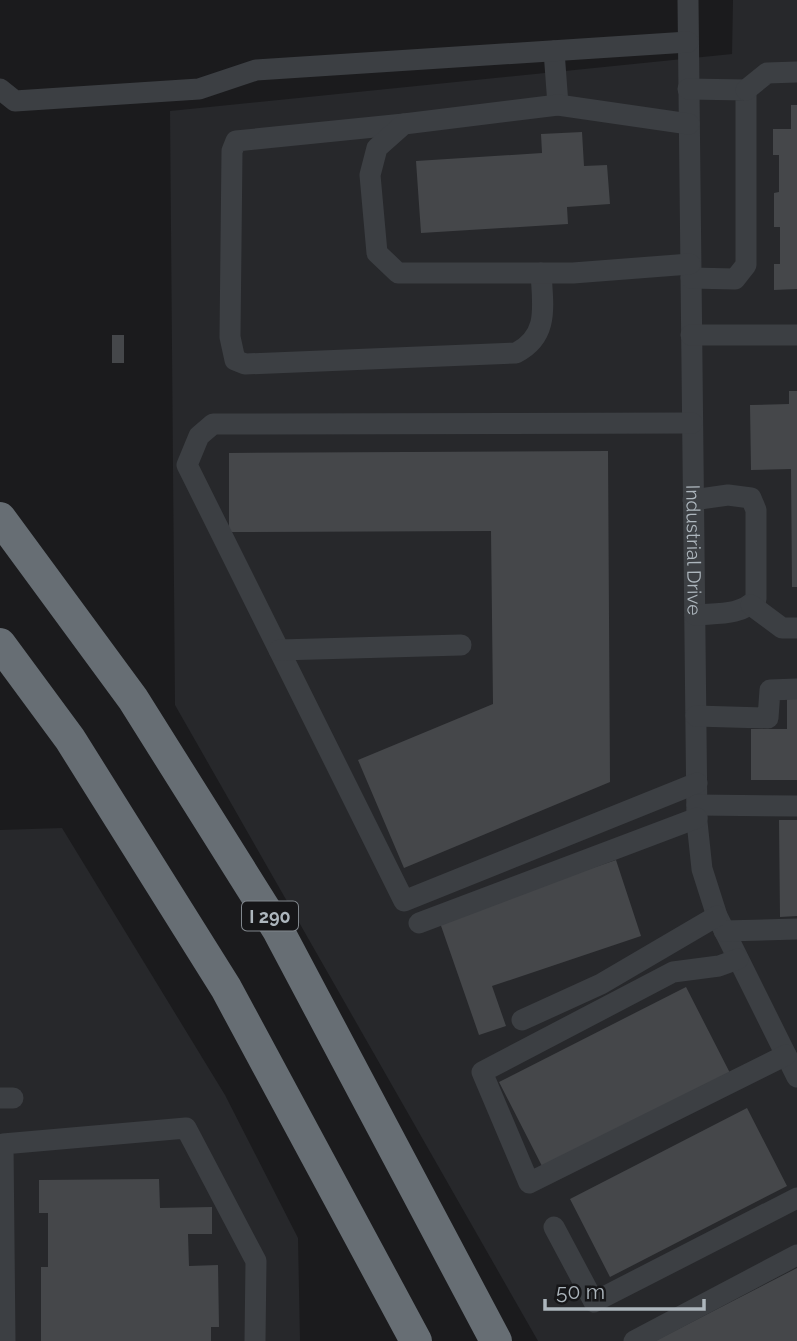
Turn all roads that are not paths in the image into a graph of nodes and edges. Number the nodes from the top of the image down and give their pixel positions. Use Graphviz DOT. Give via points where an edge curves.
graph roads {
  1 [pos="688,0"];
  2 [pos="688,42"];
  3 [pos="554,51"];
  4 [pos="797,72"];
  5 [pos="0,89"];
  6 [pos="688,89"];
  7 [pos="746,90"];
  8 [pos="558,105"];
  9 [pos="404,124"];
  10 [pos="689,124"];
  11 [pos="690,271"];
  12 [pos="541,273"];
  13 [pos="691,335"];
  14 [pos="797,335"];
  15 [pos="692,423"];
  16 [pos="693,500"];
  17 [pos="0,518"];
  18 [pos="751,605"];
  19 [pos="695,615"];
  20 [pos="797,628"];
  21 [pos="0,644"];
  22 [pos="461,645"];
  23 [pos="279,650"];
  24 [pos="797,690"];
  25 [pos="696,716"];
  26 [pos="697,783"];
  27 [pos="797,806"];
  28 [pos="697,812"];
  29 [pos="419,923"];
  30 [pos="720,923"];
  31 [pos="797,929"];
  32 [pos="738,959"];
  33 [pos="522,1020"];
  34 [pos="786,1055"];
  35 [pos="797,1077"];
  36 [pos="797,1198"];
  37 [pos="554,1227"];
  38 [pos="797,1255"];
  39 [pos="5,1341"];
  40 [pos="255,1341"];
  41 [pos="416,1341"];
  42 [pos="496,1341"];
  43 [pos="634,1341"];
  1 -- 2 [label="street, Industrial Drive"];
  2 -- 3 [label="street"];
  2 -- 6 [label="street, Industrial Drive"];
  3 -- 5 [label="street" via="256,70 199,89 15,102"];
  3 -- 8 [label="street"];
  4 -- 7 [label="street" via="767,73"];
  6 -- 7 [label="street"];
  6 -- 10 [label="street, Industrial Drive"];
  7 -- 11 [label="street" via="746,265 735,279"];
  8 -- 9 [label="street"];
  8 -- 10 [label="street"];
  9 -- 12 [label="street" via="377,149 370,175 377,253 398,273"];
  9 -- 12 [label="street" via="236,141 232,151 230,337 235,360 245,364 516,353 532,345 540,330"];
  10 -- 11 [label="street, Industrial Drive"];
  11 -- 12 [label="street"];
  11 -- 13 [label="street, Industrial Drive"];
  13 -- 14 [label="street"];
  13 -- 15 [label="street, Industrial Drive"];
  15 -- 16 [label="street, Industrial Drive"];
  15 -- 23 [label="street" via="213,424 199,436 187,465"];
  16 -- 18 [label="street" via="728,495 751,498 756,510 757,589"];
  16 -- 19 [label="street, Industrial Drive"];
  17 -- 42 [label="highway, I 290" via="133,699 278,930"];
  18 -- 19 [label="street" via="733,612"];
  18 -- 20 [label="street" via="782,628"];
  19 -- 25 [label="street, Industrial Drive"];
  21 -- 41 [label="highway" via="70,739 226,988"];
  22 -- 23 [label="street"];
  23 -- 26 [label="street" via="404,901"];
  24 -- 25 [label="street" via="770,690 768,718"];
  25 -- 26 [label="street, Industrial Drive"];
  26 -- 28 [label="street, Industrial Drive"];
  27 -- 28 [label="street"];
  28 -- 29 [label="street"];
  28 -- 30 [label="street, Industrial Drive" via="702,870"];
  30 -- 31 [label="street"];
  30 -- 32 [label="street, Industrial Drive"];
  30 -- 33 [label="street"];
  32 -- 34 [label="street, Industrial Drive"];
  32 -- 34 [label="street" via="673,972 482,1072 529,1183"];
  34 -- 35 [label="street, Industrial Drive"];
  36 -- 37 [label="street" via="594,1302"];
  38 -- 43 [label="street"];
  39 -- 40 [label="street" via="3,1144 186,1128 256,1261"];
}
